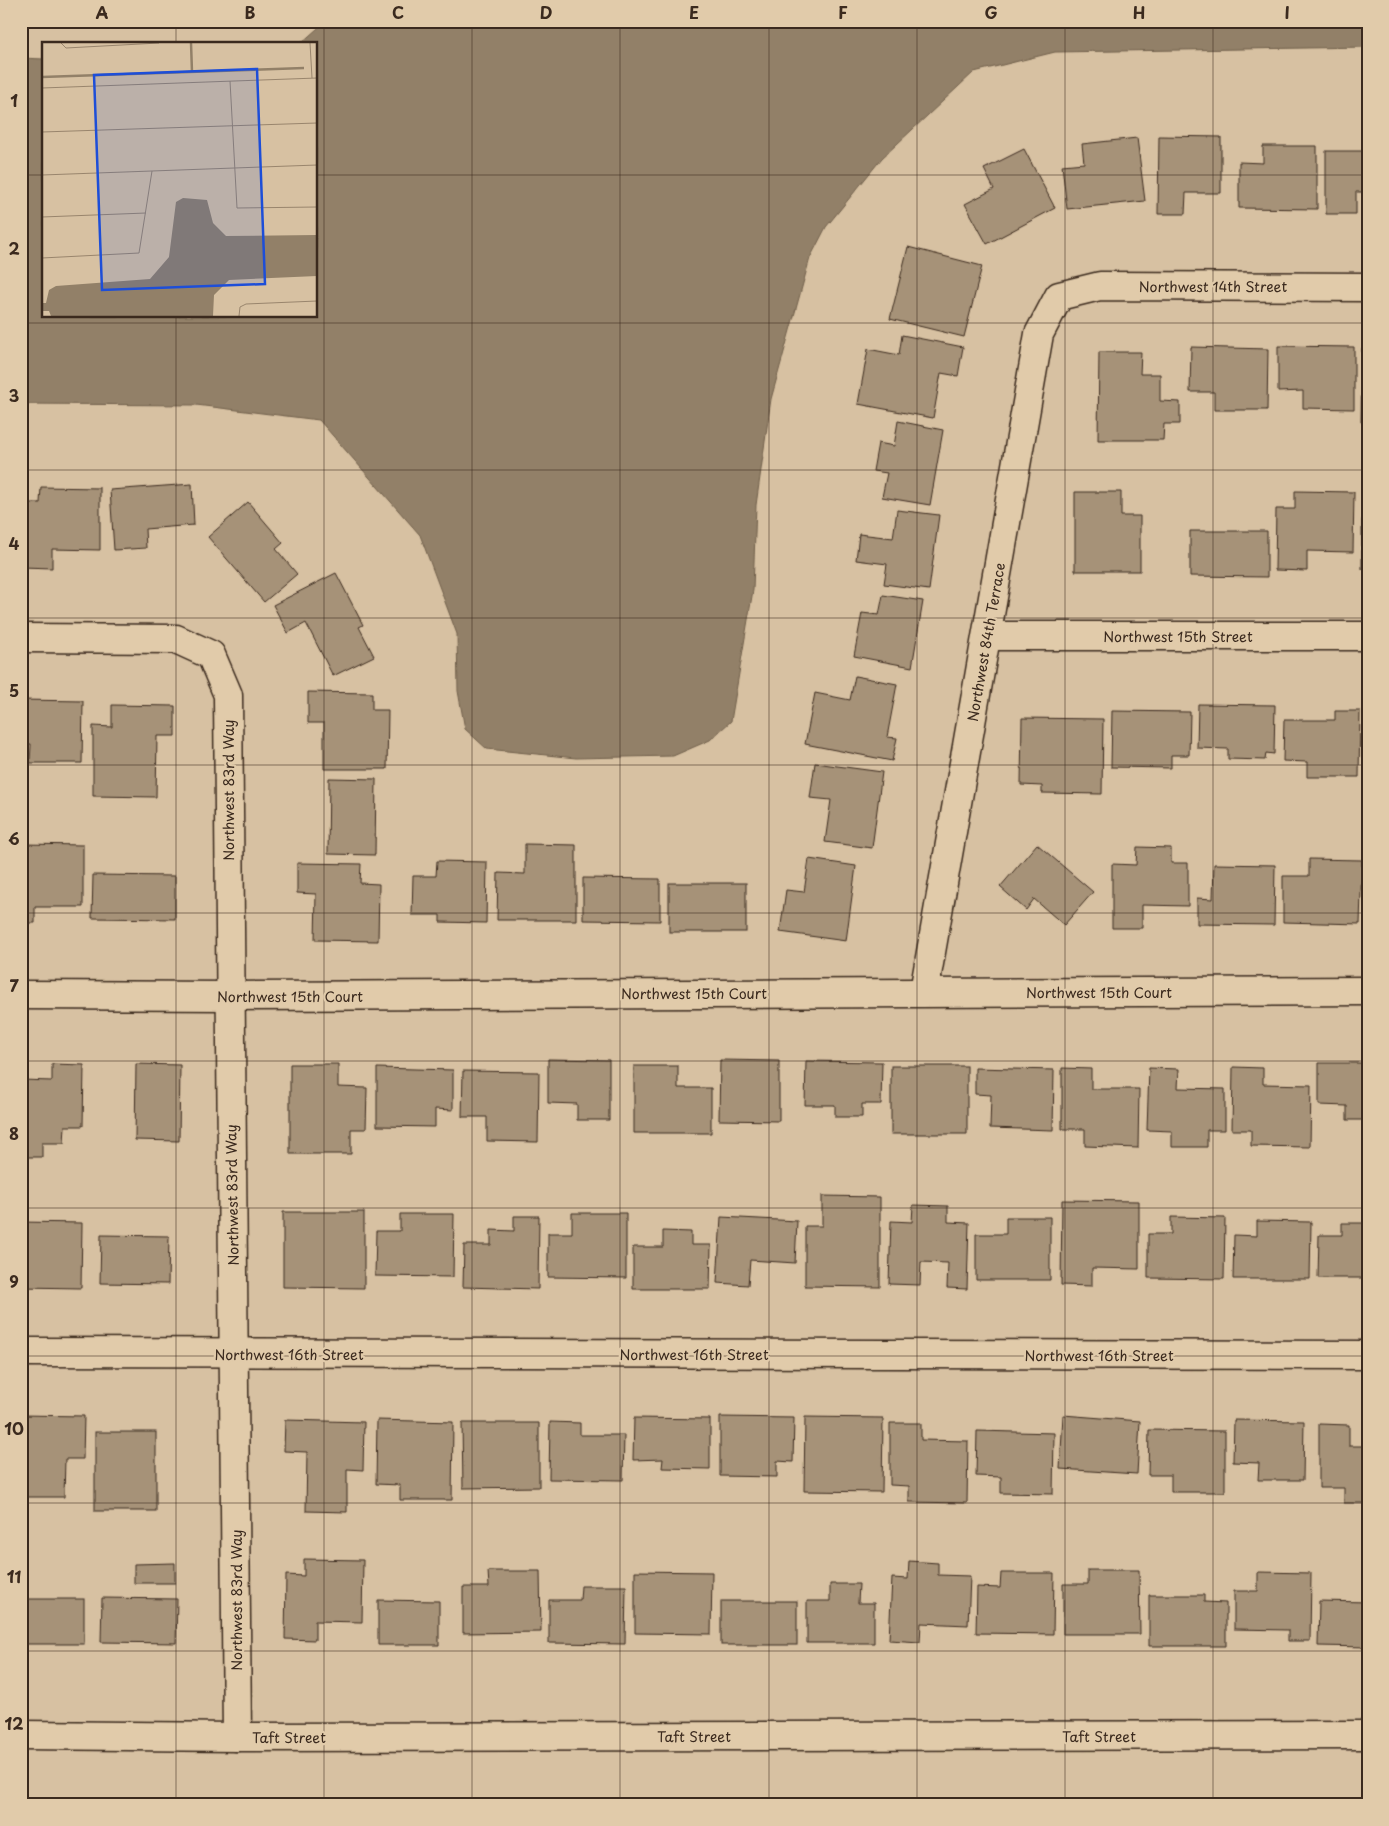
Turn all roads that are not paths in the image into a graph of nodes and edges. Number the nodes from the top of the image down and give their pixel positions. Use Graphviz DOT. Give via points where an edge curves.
graph roads {
  1 [pos="1368,287"];
  2 [pos="1059,296"];
  3 [pos="987,636"];
  4 [pos="1368,636"];
  5 [pos="21,638"];
  6 [pos="1368,991"];
  7 [pos="924,992"];
  8 [pos="21,995"];
  9 [pos="230,996"];
  10 [pos="21,1352"];
  11 [pos="234,1354"];
  12 [pos="1368,1355"];
  13 [pos="21,1735"];
  14 [pos="1368,1735"];
  15 [pos="237,1737"];
  1 -- 2 [label="street, Northwest 14th Street" via="1100,286"];
  2 -- 3 [label="street, Northwest 84th Terrace" via="1039,334"];
  3 -- 4 [label="street, Northwest 15th Street"];
  3 -- 7 [label="street, Northwest 84th Terrace"];
  5 -- 9 [label="street, Northwest 83rd Way" via="176,639 211,655 228,695"];
  6 -- 7 [label="street, Northwest 15th Court"];
  7 -- 9 [label="street, Northwest 15th Court"];
  8 -- 9 [label="street, Northwest 15th Court"];
  9 -- 11 [label="street, Northwest 83rd Way"];
  10 -- 11 [label="street, Northwest 16th Street"];
  11 -- 12 [label="street, Northwest 16th Street"];
  11 -- 15 [label="street, Northwest 83rd Way"];
  13 -- 15 [label="street, Taft Street"];
  14 -- 15 [label="street, Taft Street"];
}
